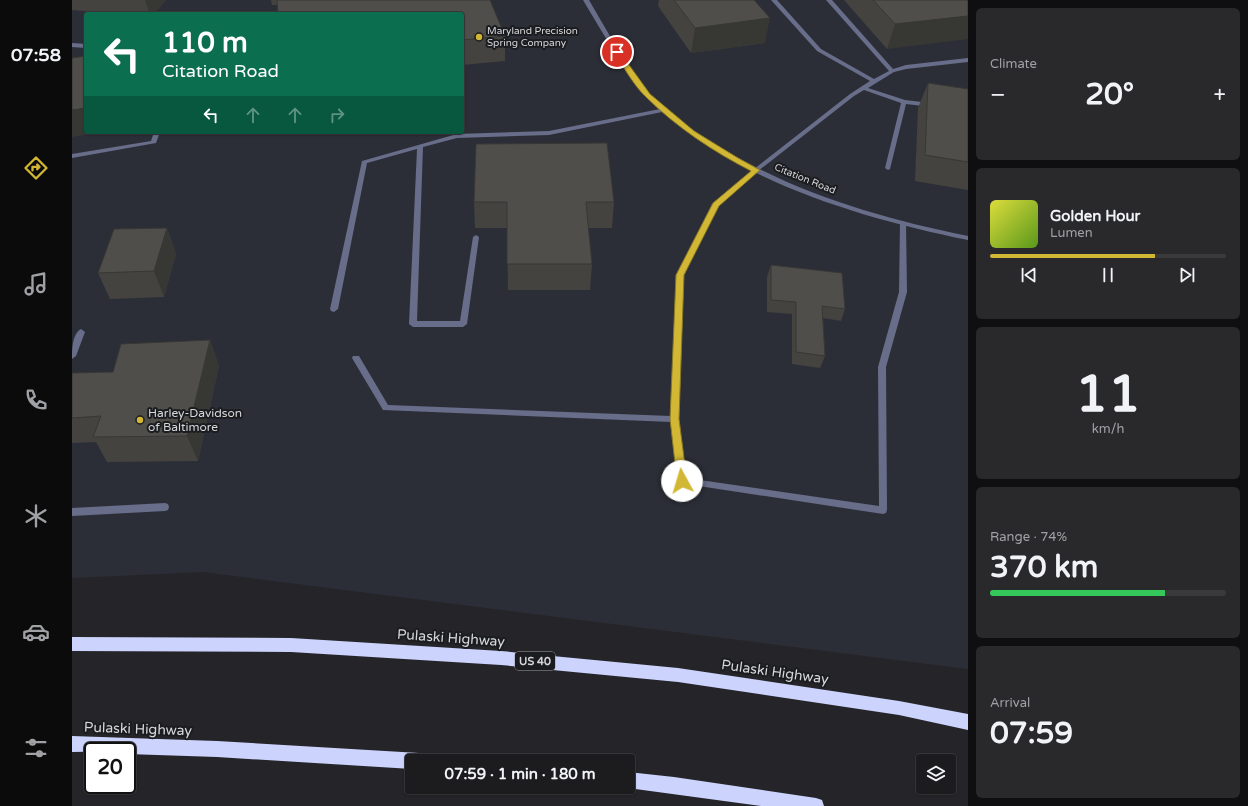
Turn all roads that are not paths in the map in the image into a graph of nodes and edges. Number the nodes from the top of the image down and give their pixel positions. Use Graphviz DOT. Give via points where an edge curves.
graph roads {
  1 [pos="586,0"];
  2 [pos="774,0"];
  3 [pos="829,0"];
  4 [pos="72,44"];
  5 [pos="84,46"];
  6 [pos="968,60"];
  7 [pos="892,71"];
  8 [pos="874,81"];
  9 [pos="863,88"];
  10 [pos="904,102"];
  11 [pos="939,106"];
  12 [pos="665,110"];
  13 [pos="157,134"];
  14 [pos="420,146"];
  15 [pos="72,156"];
  16 [pos="888,168"];
  17 [pos="756,170"];
  18 [pos="903,223"];
  19 [pos="476,237"];
  20 [pos="968,238"];
  21 [pos="334,309"];
  22 [pos="80,332"];
  23 [pos="72,356"];
  24 [pos="356,358"];
  25 [pos="675,419"];
  26 [pos="165,507"];
  27 [pos="72,512"];
  28 [pos="72,644"];
  29 [pos="968,722"];
  30 [pos="72,744"];
  31 [pos="405,760"];
  32 [pos="635,781"];
  33 [pos="816,806"];
  1 -- 12 [label="street, Citation Road" via="617,52 647,95"];
  2 -- 8 [label="street" via="819,50"];
  3 -- 7 [label="street"];
  4 -- 5 [label="street"];
  6 -- 7 [label="street"];
  7 -- 8 [label="street"];
  8 -- 9 [label="street"];
  9 -- 10 [label="street"];
  9 -- 17 [label="street"];
  10 -- 11 [label="street"];
  10 -- 16 [label="street"];
  12 -- 14 [label="street" via="549,133 457,136"];
  12 -- 17 [label="street, Citation Road" via="691,132"];
  13 -- 15 [label="street" via="154,142"];
  14 -- 19 [label="street" via="413,324 463,324"];
  14 -- 21 [label="street" via="364,162"];
  17 -- 18 [label="street, Citation Road" via="840,204"];
  17 -- 25 [label="street" via="716,204 680,275"];
  18 -- 20 [label="street, Citation Road"];
  18 -- 25 [label="street" via="903,292 882,367 883,510 682,481"];
  22 -- 23 [label="street"];
  24 -- 25 [label="street" via="386,408"];
  26 -- 27 [label="street"];
  28 -- 29 [label="highway, Pulaski Highway / US 40" via="291,645 501,658 678,676 899,708"];
  30 -- 31 [label="highway, Pulaski Highway" via="217,749"];
  32 -- 33 [label="highway"];
}
